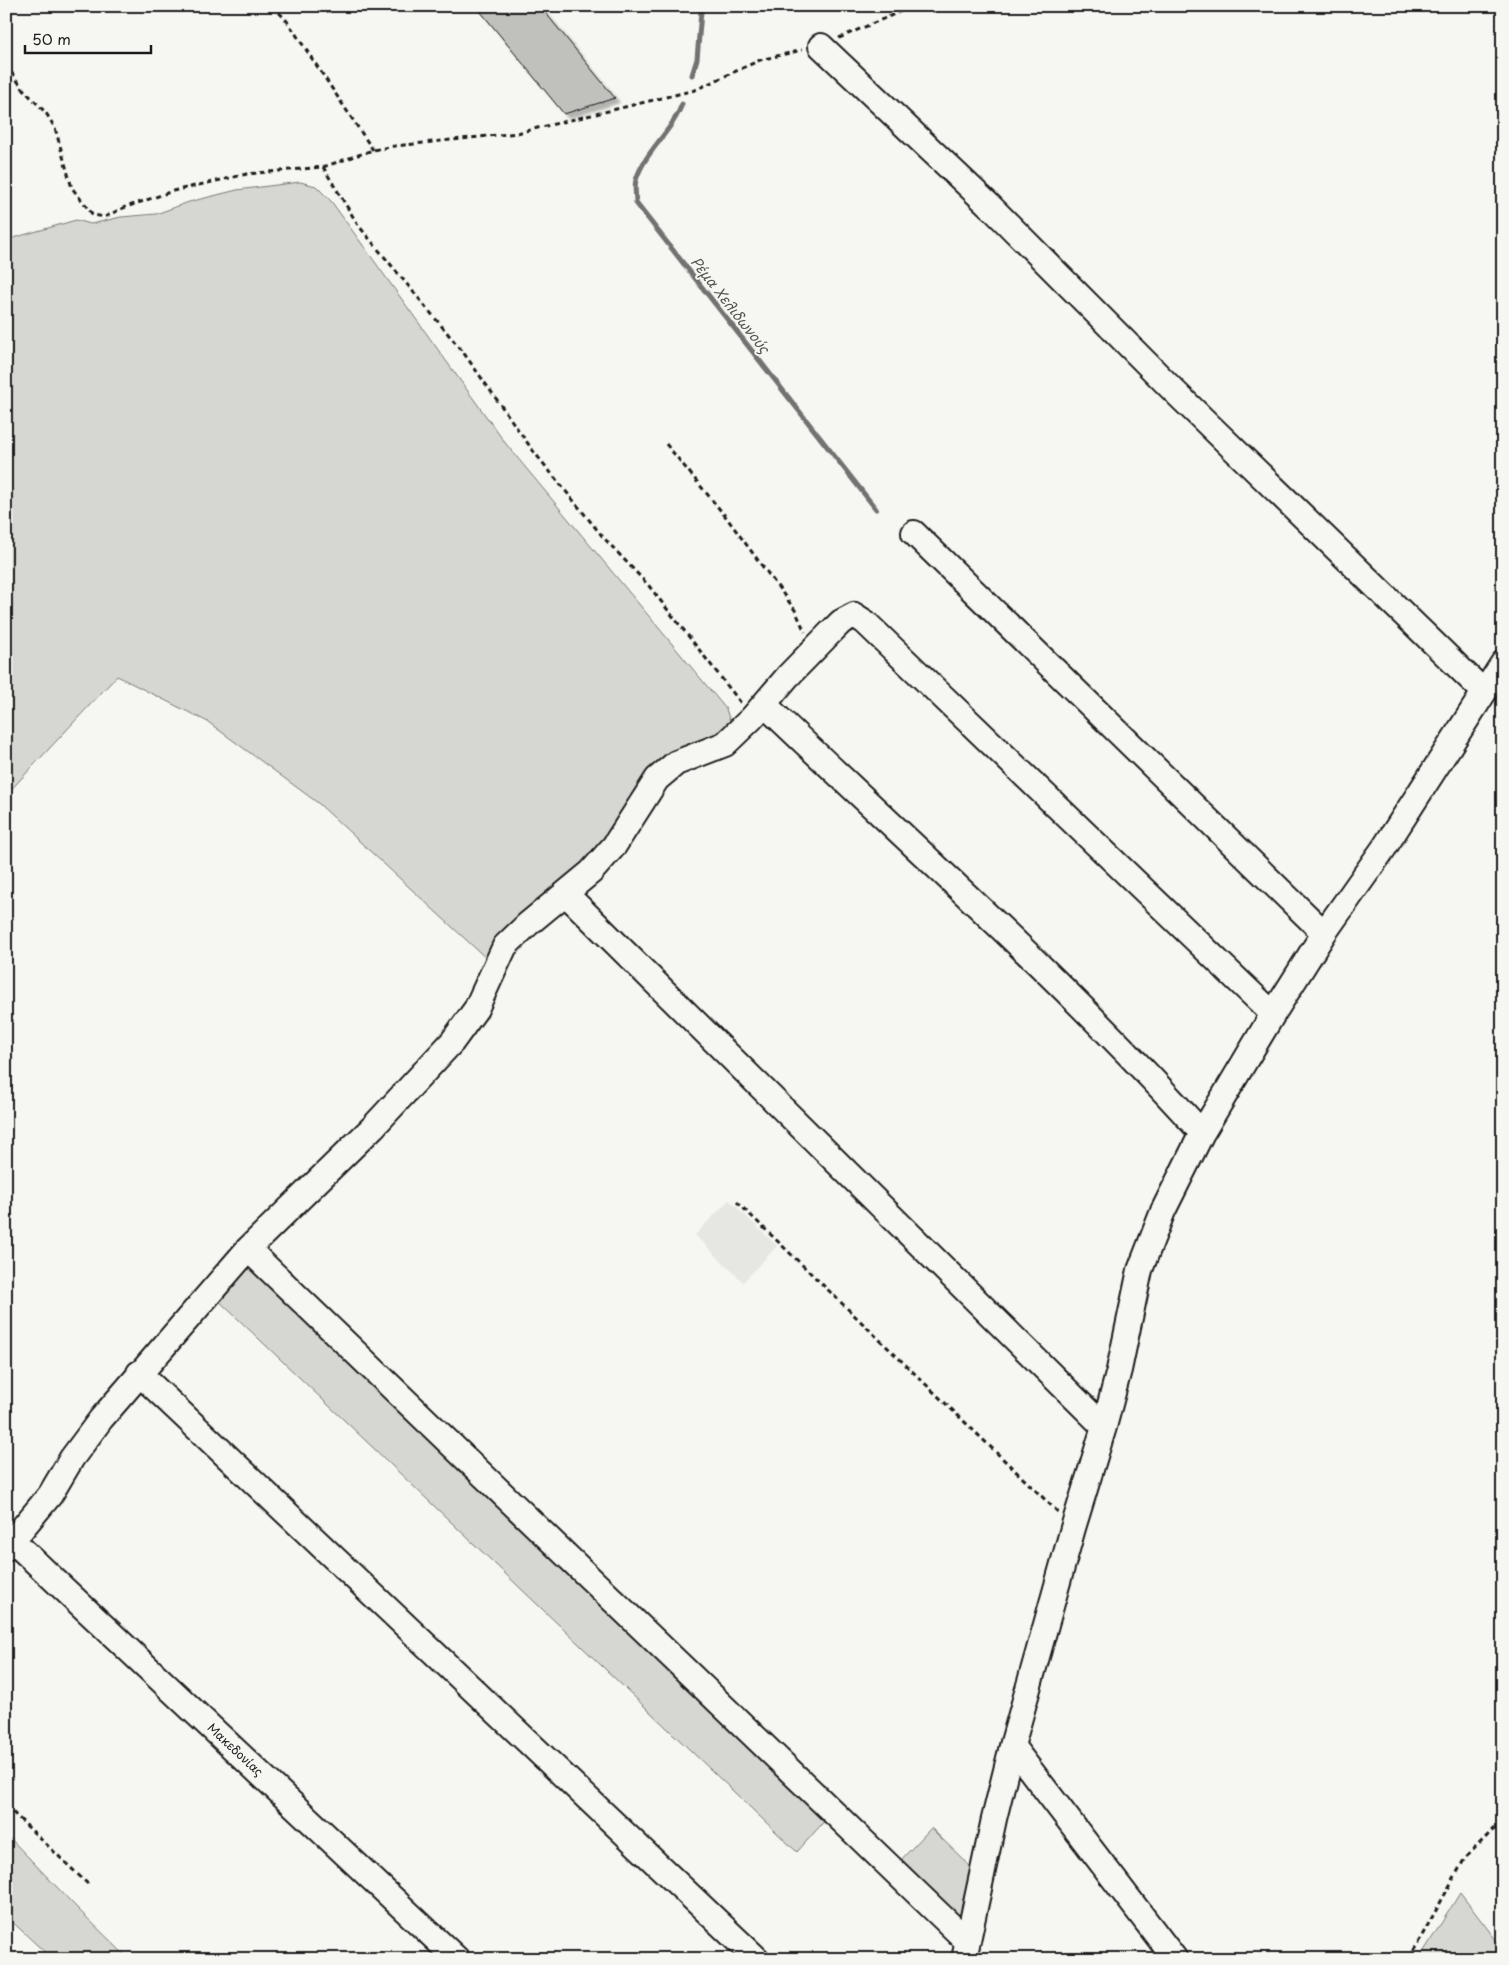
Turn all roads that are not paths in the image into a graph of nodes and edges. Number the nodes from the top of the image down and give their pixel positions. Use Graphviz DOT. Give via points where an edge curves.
graph roads {
  1 [pos="821,46"];
  2 [pos="914,533"];
  3 [pos="1503,663"];
  4 [pos="1483,691"];
  5 [pos="758,711"];
  6 [pos="566,894"];
  7 [pos="1324,934"];
  8 [pos="1273,1014"];
  9 [pos="1202,1133"];
  10 [pos="248,1248"];
  11 [pos="139,1373"];
  12 [pos="1104,1427"];
  13 [pos="9,1545"];
  14 [pos="1012,1746"];
  15 [pos="966,1950"];
  16 [pos="457,1959"];
  17 [pos="757,1959"];
  18 [pos="1175,1959"];
  1 -- 4 [label="street" via="990,207"];
  2 -- 7 [label="street"];
  3 -- 4 [label="street"];
  4 -- 7 [label="street" via="1384,848"];
  5 -- 6 [label="street" via="725,744 676,762 656,779 614,846"];
  5 -- 8 [label="street" via="841,622 854,616 865,622"];
  5 -- 9 [label="street" via="1027,954 1142,1067"];
  6 -- 10 [label="street" via="505,946 476,1009 452,1042 374,1127"];
  6 -- 12 [label="street"];
  7 -- 8 [label="street"];
  8 -- 9 [label="street"];
  9 -- 12 [label="street" via="1163,1211 1140,1270"];
  10 -- 11 [label="street"];
  10 -- 15 [label="street"];
  11 -- 13 [label="street" via="100,1419 50,1495"];
  11 -- 17 [label="street"];
  12 -- 14 [label="street"];
  13 -- 16 [label="street, Μακεδονίας"];
  14 -- 15 [label="street"];
  14 -- 18 [label="street"];
}
